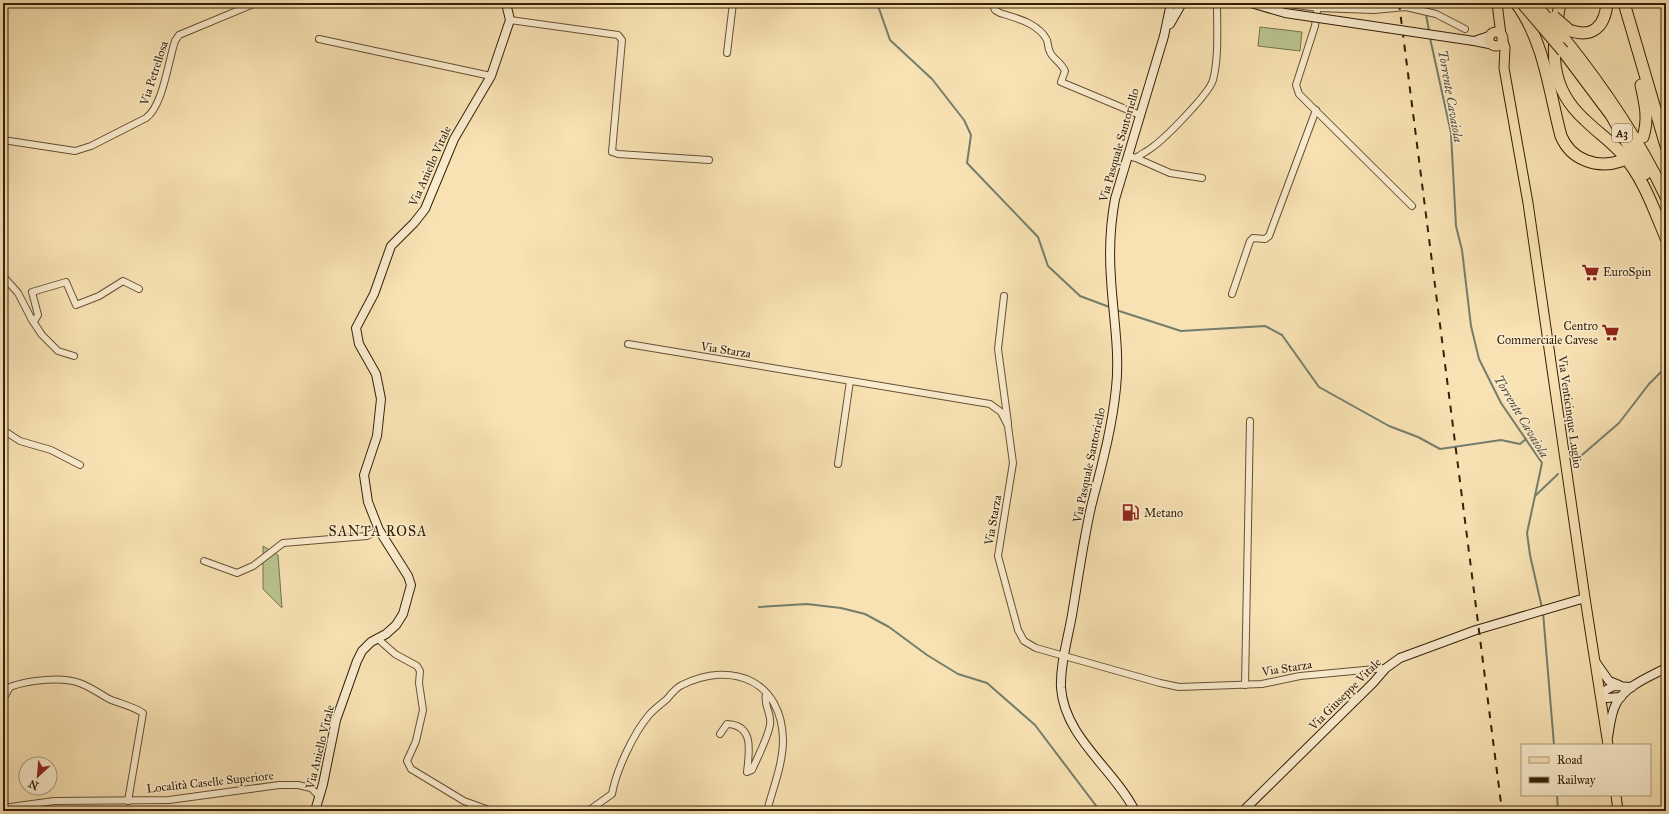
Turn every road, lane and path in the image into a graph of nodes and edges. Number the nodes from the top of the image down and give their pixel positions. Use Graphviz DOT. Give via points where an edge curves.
graph roads {
  1 [pos="256,3"];
  2 [pos="506,3"];
  3 [pos="733,3"];
  4 [pos="992,3"];
  5 [pos="1171,3"];
  6 [pos="1182,3"];
  7 [pos="1217,3"];
  8 [pos="1251,3"];
  9 [pos="1282,3"];
  10 [pos="1492,3"];
  11 [pos="1497,3"];
  12 [pos="1516,3"];
  13 [pos="1522,3"];
  14 [pos="1534,3"];
  15 [pos="1542,3"];
  16 [pos="1560,3"];
  17 [pos="1607,3"];
  18 [pos="1616,3"];
  19 [pos="1624,3"];
  20 [pos="1318,6"];
  21 [pos="510,20"];
  22 [pos="1465,29"];
  23 [pos="1566,33"];
  24 [pos="1490,35"];
  25 [pos="1164,36"];
  26 [pos="319,39"];
  27 [pos="1474,41"];
  28 [pos="1498,41"];
  29 [pos="727,53"];
  30 [pos="491,76"];
  31 [pos="1316,110"];
  32 [pos="1140,115"];
  33 [pos="1643,137"];
  34 [pos="3,140"];
  35 [pos="1666,146"];
  36 [pos="1132,157"];
  37 [pos="709,160"];
  38 [pos="1621,161"];
  39 [pos="1202,178"];
  40 [pos="1666,197"];
  41 [pos="1412,206"];
  42 [pos="1666,222"];
  43 [pos="1666,238"];
  44 [pos="3,276"];
  45 [pos="139,289"];
  46 [pos="1232,294"];
  47 [pos="1004,296"];
  48 [pos="32,320"];
  49 [pos="628,344"];
  50 [pos="74,356"];
  51 [pos="850,381"];
  52 [pos="1250,421"];
  53 [pos="1008,426"];
  54 [pos="3,430"];
  55 [pos="838,464"];
  56 [pos="80,465"];
  57 [pos="379,530"];
  58 [pos="204,561"];
  59 [pos="1584,598"];
  60 [pos="377,638"];
  61 [pos="1064,656"];
  62 [pos="1595,661"];
  63 [pos="1386,668"];
  64 [pos="1666,668"];
  65 [pos="1245,685"];
  66 [pos="1620,686"];
  67 [pos="1632,687"];
  68 [pos="1600,693"];
  69 [pos="766,694"];
  70 [pos="1621,697"];
  71 [pos="3,699"];
  72 [pos="720,734"];
  73 [pos="1608,742"];
  74 [pos="1616,796"];
  75 [pos="320,797"];
  76 [pos="128,801"];
  77 [pos="3,808"];
  78 [pos="315,811"];
  79 [pos="492,811"];
  80 [pos="588,811"];
  81 [pos="767,811"];
  82 [pos="1134,811"];
  83 [pos="1243,811"];
  84 [pos="1618,811"];
  1 -- 34 [label="street, Via Petrellosa" via="179,35 175,41 158,102 153,114 146,118 91,146 75,151"];
  2 -- 21 [label="street"];
  3 -- 29 [label="street"];
  4 -- 32 [label="street" via="1000,13 1030,23 1043,35 1050,52 1062,63 1065,71 1061,82"];
  5 -- 25 [label="street"];
  6 -- 25 [label="street"];
  7 -- 36 [label="street" via="1216,58 1211,85 1159,141"];
  8 -- 27 [label="street, bridge" via="1292,14"];
  9 -- 20 [label="street"];
  10 -- 24 [label="main road" via="1493,27"];
  11 -- 28 [label="main road, Via Venticinque Luglio"];
  12 -- 38 [label="highway" via="1532,28 1561,136 1566,146 1576,156 1591,163 1611,164"];
  13 -- 42 [label="highway, A3, bridge" via="1563,51 1622,134 1653,191"];
  14 -- 23 [label="highway, A3, bridge"];
  15 -- 23 [label="highway, bridge"];
  16 -- 43 [label="highway" via="1553,53 1558,84 1572,107 1623,154 1633,168 1648,195"];
  17 -- 23 [label="highway" via="1605,17 1593,31"];
  18 -- 33 [label="highway, A3" via="1647,111"];
  19 -- 35 [label="highway"];
  20 -- 22 [label="street" via="1374,10 1406,7 1429,12"];
  20 -- 31 [label="street" via="1315,26 1296,85 1299,94"];
  21 -- 30 [label="street, Via Aniello Vitale"];
  21 -- 37 [label="street" via="618,35 622,40 612,152"];
  23 -- 40 [label="highway, A3" via="1621,115"];
  24 -- 27 [label="street"];
  24 -- 28 [label="main road" via="1496,32"];
  25 -- 32 [label="street, Via Pasquale Santoriello"];
  26 -- 30 [label="street"];
  27 -- 28 [label="street"];
  28 -- 59 [label="main road, Via Venticinque Luglio" via="1528,203"];
  30 -- 57 [label="street, Via Aniello Vitale" via="454,139 425,209 391,246 374,294 356,328 358,344 376,374 381,399 377,436 364,475 368,502"];
  31 -- 41 [label="street"];
  31 -- 46 [label="street" via="1269,236 1265,239 1253,238 1250,241"];
  32 -- 36 [label="street, Via Pasquale Santoriello"];
  36 -- 39 [label="street" via="1170,173"];
  36 -- 61 [label="street, Via Pasquale Santoriello" via="1115,199 1111,220 1110,266 1118,354 1113,415 1091,510"];
  44 -- 48 [label="street" via="18,293"];
  45 -- 48 [label="street" via="123,281 99,296 76,305 66,282 40,289 32,292 38,315"];
  47 -- 53 [label="street" via="998,349"];
  48 -- 50 [label="street" via="58,351"];
  49 -- 51 [label="street, Via Starza"];
  51 -- 53 [label="street, Via Starza" via="990,404 1001,412"];
  51 -- 55 [label="street"];
  52 -- 65 [label="street"];
  53 -- 61 [label="street, Via Starza" via="1013,463 998,556 1010,605 1024,641 1036,648"];
  54 -- 56 [label="street" via="20,441 51,450"];
  57 -- 58 [label="street" via="367,536 283,543 253,566 237,573"];
  57 -- 60 [label="street, Via Aniello Vitale" via="411,585 403,614 396,625"];
  59 -- 62 [label="main road, Via Venticinque Luglio"];
  59 -- 63 [label="street, Via Giuseppe Vitale" via="1442,642 1400,658"];
  60 -- 75 [label="street, Via Aniello Vitale" via="362,651 357,661 336,720"];
  60 -- 79 [label="street" via="395,654 417,666 420,671 423,710 416,742 407,761 411,769 464,801"];
  61 -- 65 [label="street, Via Starza" via="1179,687"];
  61 -- 82 [label="street, Via Pasquale Santoriello" via="1061,688 1070,720 1125,794"];
  62 -- 66 [label="street" via="1609,681"];
  62 -- 68 [label="main road, Via Venticinque Luglio"];
  63 -- 65 [label="street, Via Starza" via="1300,676"];
  63 -- 83 [label="street, Via Giuseppe Vitale"];
  64 -- 67 [label="street"];
  66 -- 67 [label="street"];
  66 -- 68 [label="street"];
  67 -- 70 [label="street"];
  68 -- 70 [label="street" via="1607,698"];
  68 -- 73 [label="main road, Via Venticinque Luglio"];
  69 -- 72 [label="street" via="770,725 752,770 747,772 750,744 744,731 735,724 727,724"];
  69 -- 80 [label="street" via="754,681 736,674 721,673 681,685 649,715 642,726 622,761 612,794"];
  69 -- 81 [label="street" via="776,708 783,741 780,766"];
  70 -- 73 [label="street" via="1612,712"];
  71 -- 76 [label="street" via="10,687 22,682 74,681 143,713"];
  74 -- 84 [label="main road"];
  75 -- 76 [label="street, Località Caselle Superiore" via="311,788 292,785 169,800"];
  75 -- 78 [label="street, Via Aniello Vitale"];
  76 -- 77 [label="street, Località Caselle Superiore" via="54,801"];
}
